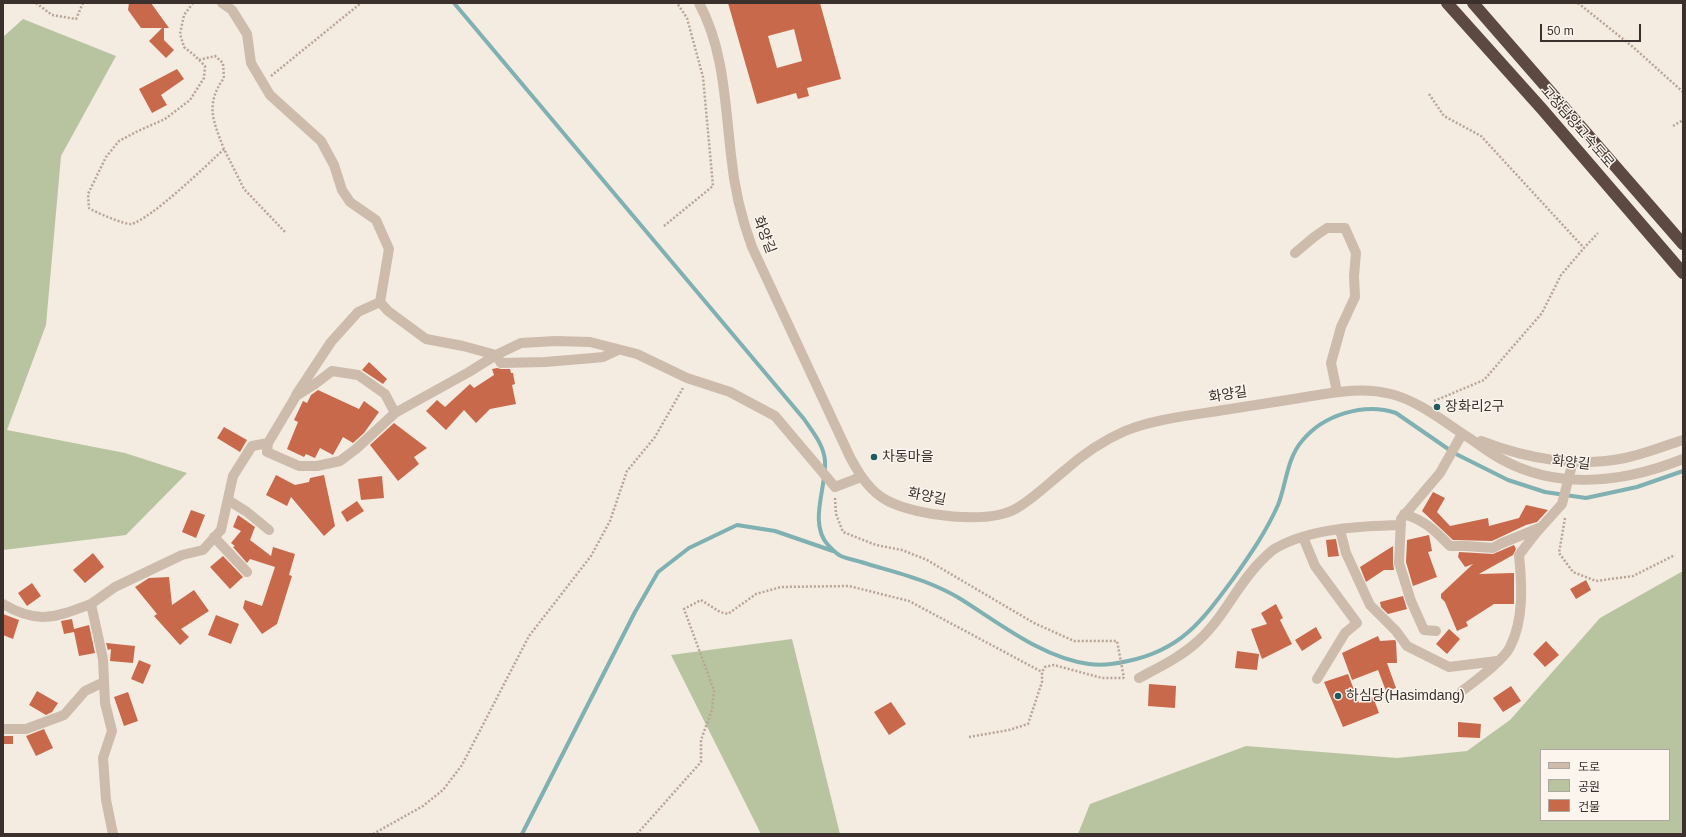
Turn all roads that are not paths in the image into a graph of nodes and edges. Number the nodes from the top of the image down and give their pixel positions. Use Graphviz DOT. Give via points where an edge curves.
graph roads {
  1 [pos="222,3"];
  2 [pos="699,3"];
  3 [pos="1447,3"];
  4 [pos="1473,3"];
  5 [pos="1683,244"];
  6 [pos="1295,253"];
  7 [pos="1683,273"];
  8 [pos="380,302"];
  9 [pos="618,350"];
  10 [pos="496,355"];
  11 [pos="1337,392"];
  12 [pos="296,396"];
  13 [pos="395,413"];
  14 [pos="1462,434"];
  15 [pos="1683,440"];
  16 [pos="268,442"];
  17 [pos="1683,459"];
  18 [pos="1573,461"];
  19 [pos="861,477"];
  20 [pos="1569,482"];
  21 [pos="228,500"];
  22 [pos="1404,514"];
  23 [pos="1401,525"];
  24 [pos="1541,527"];
  25 [pos="269,530"];
  26 [pos="1340,530"];
  27 [pos="1303,536"];
  28 [pos="214,537"];
  29 [pos="247,572"];
  30 [pos="3,604"];
  31 [pos="91,604"];
  32 [pos="1436,631"];
  33 [pos="1496,661"];
  34 [pos="1139,678"];
  35 [pos="1317,678"];
  36 [pos="104,682"];
  37 [pos="1462,690"];
  38 [pos="3,729"];
  39 [pos="113,834"];
  1 -- 8 [label="street" via="232,10 247,34 251,63 270,95 320,141 350,202 376,220 389,249"];
  2 -- 19 [label="street, 화양길" via="717,50 736,193 743,222 752,247"];
  3 -- 7 [label="highway, 고창담양고속도로"];
  4 -- 5 [label="highway, 고창담양고속도로"];
  6 -- 11 [label="street" via="1328,228 1345,228 1356,253 1355,298 1341,327 1331,363"];
  8 -- 10 [label="street" via="388,311 426,338"];
  8 -- 12 [label="street" via="358,312 331,342"];
  9 -- 10 [label="street" via="590,342 555,341 521,343"];
  9 -- 10 [label="street" via="603,357 545,362 501,363"];
  9 -- 19 [label="street" via="637,354 687,378 730,392 775,416 833,485"];
  10 -- 13 [label="street"];
  11 -- 14 [label="street, 화양길" via="1364,390 1395,395 1420,407"];
  11 -- 19 [label="street, 화양길" via="1146,424 1126,430 1085,454 1016,509 997,516 980,518 934,514 904,507 888,501 875,492"];
  12 -- 13 [label="street" via="332,371 358,375 385,394"];
  12 -- 16 [label="street"];
  13 -- 16 [label="street" via="340,461 317,466 299,466 267,452"];
  14 -- 18 [label="street, 화양길" via="1530,456"];
  14 -- 20 [label="street, 화양길" via="1502,459"];
  14 -- 22 [label="street" via="1440,473"];
  15 -- 18 [label="street, 화양길" via="1625,458 1598,462"];
  16 -- 21 [label="street" via="252,446 233,476"];
  17 -- 20 [label="street, 화양길" via="1637,475"];
  18 -- 20 [label="street"];
  20 -- 24 [label="street" via="1562,504"];
  21 -- 25 [label="street"];
  21 -- 28 [label="street" via="221,530"];
  22 -- 23 [label="street"];
  22 -- 24 [label="street" via="1427,524 1450,546 1493,548"];
  23 -- 26 [label="street"];
  23 -- 32 [label="street" via="1399,563 1424,630"];
  24 -- 33 [label="street" via="1519,556 1519,623 1510,648"];
  26 -- 27 [label="street"];
  26 -- 33 [label="street" via="1346,553 1370,606 1396,631 1407,646 1449,667"];
  27 -- 34 [label="street" via="1275,548 1254,567 1198,641"];
  27 -- 35 [label="street" via="1315,566 1357,623 1345,633"];
  28 -- 29 [label="street"];
  28 -- 31 [label="street" via="203,550 182,555 115,587"];
  30 -- 31 [label="street" via="14,611 34,617 57,617"];
  31 -- 36 [label="street" via="103,659"];
  33 -- 37 [label="street" via="1483,675"];
  36 -- 38 [label="street" via="86,691 64,715 26,729"];
  36 -- 39 [label="street" via="105,703 112,731 104,758 106,800"];
}
